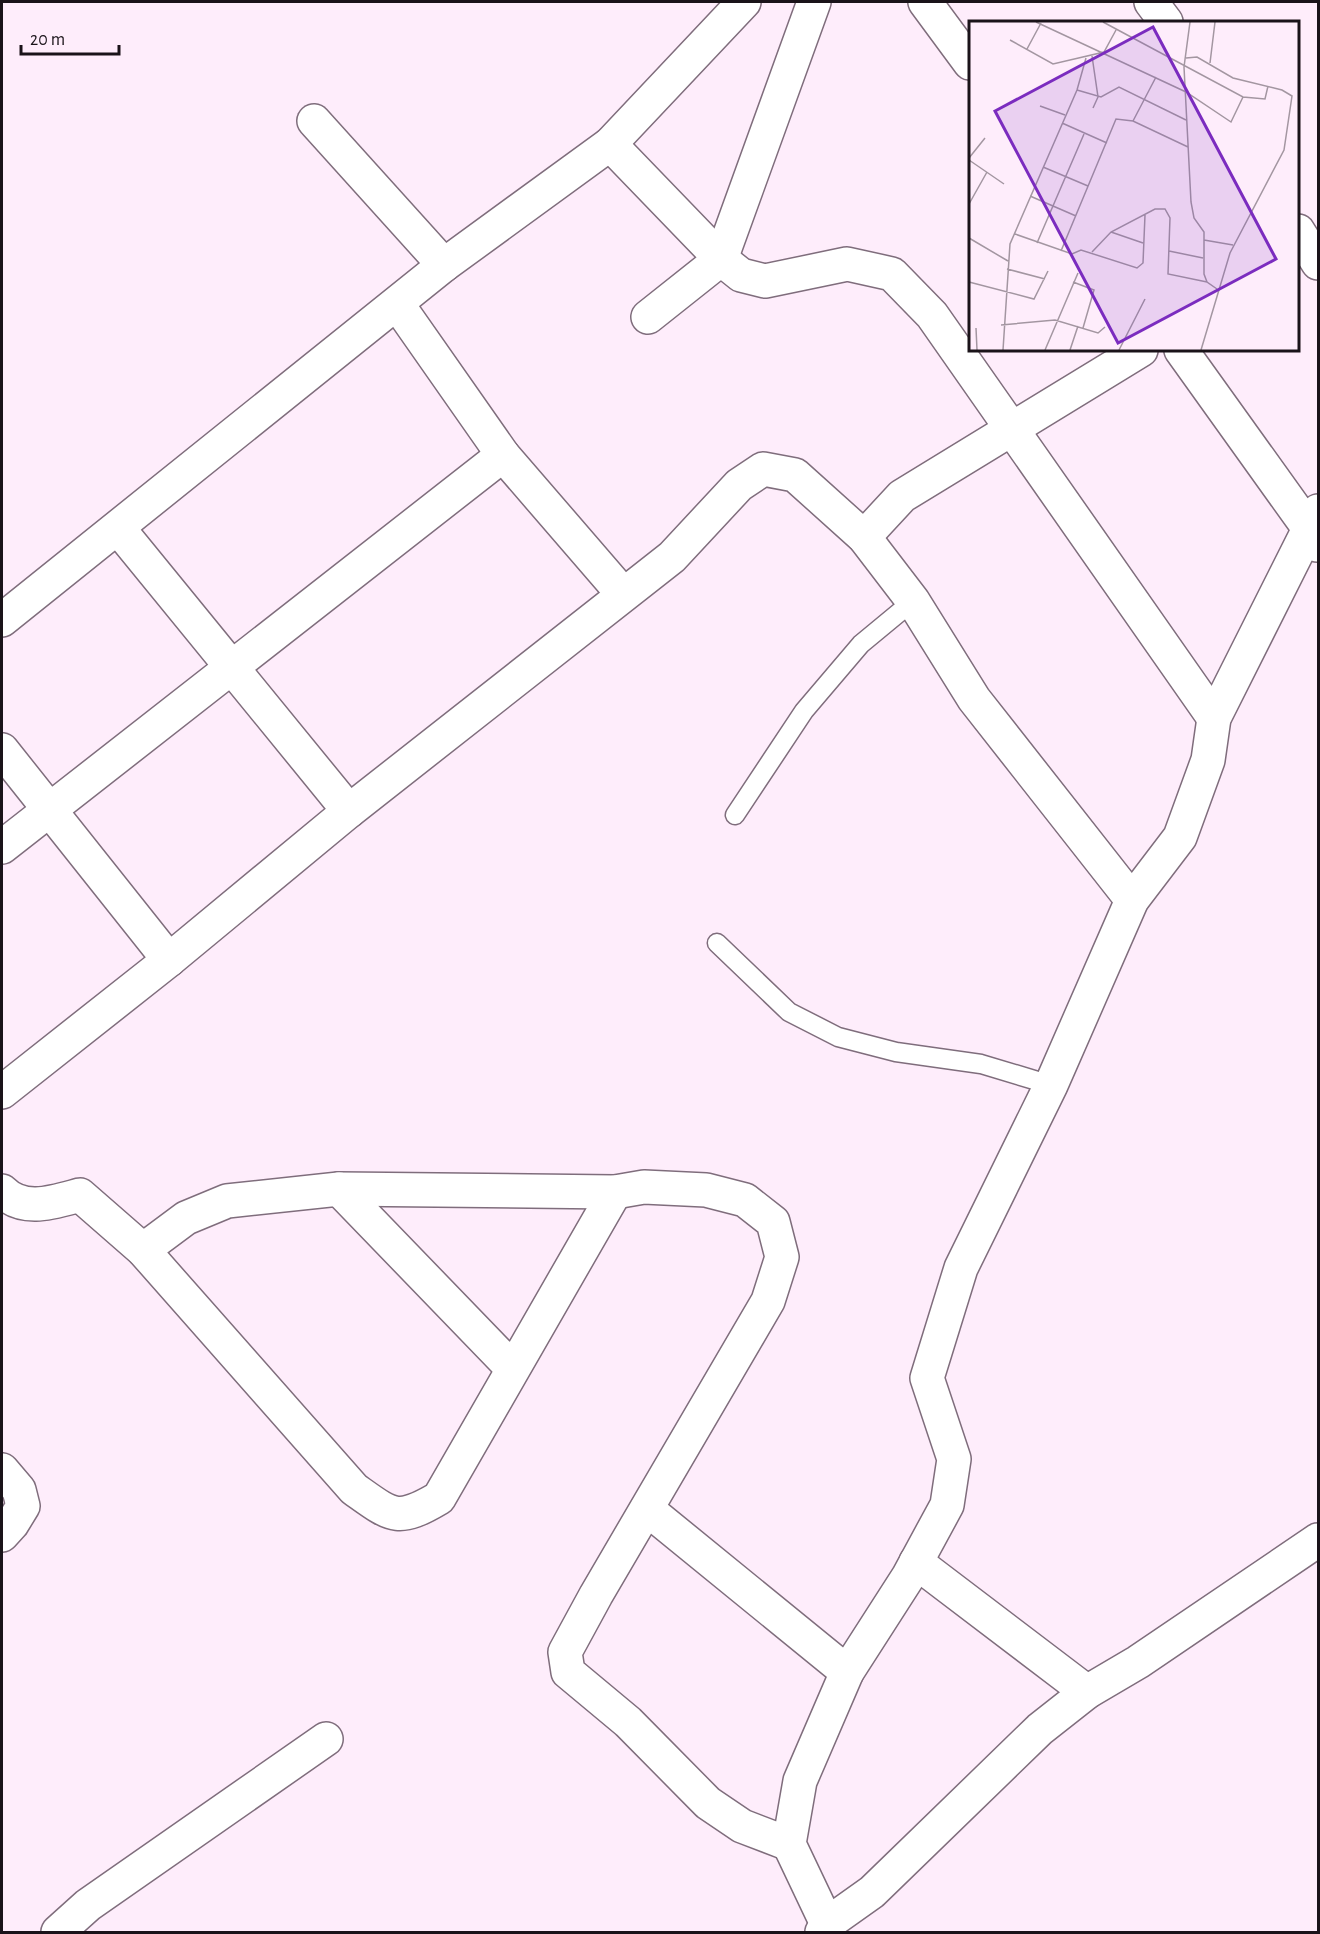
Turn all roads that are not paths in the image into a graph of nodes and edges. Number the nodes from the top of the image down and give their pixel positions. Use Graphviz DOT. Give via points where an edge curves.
graph roads {
  1 [pos="744,2"];
  2 [pos="814,2"];
  3 [pos="925,2"];
  4 [pos="1151,2"];
  5 [pos="1165,21"];
  6 [pos="969,62"];
  7 [pos="315,121"];
  8 [pos="610,144"];
  9 [pos="1299,233"];
  10 [pos="721,259"];
  11 [pos="1318,263"];
  12 [pos="444,266"];
  13 [pos="398,304"];
  14 [pos="648,317"];
  15 [pos="1140,351"];
  16 [pos="1182,351"];
  17 [pos="1011,428"];
  18 [pos="503,455"];
  19 [pos="118,528"];
  20 [pos="1316,529"];
  21 [pos="864,537"];
  22 [pos="622,594"];
  23 [pos="914,601"];
  24 [pos="2,620"];
  25 [pos="232,667"];
  26 [pos="1214,718"];
  27 [pos="2,750"];
  28 [pos="49,808"];
  29 [pos="349,812"];
  30 [pos="735,815"];
  31 [pos="2,847"];
  32 [pos="1132,900"];
  33 [pos="717,943"];
  34 [pos="169,960"];
  35 [pos="1051,1085"];
  36 [pos="2,1092"];
  37 [pos="339,1189"];
  38 [pos="2,1191"];
  39 [pos="615,1192"];
  40 [pos="143,1250"];
  41 [pos="512,1368"];
  42 [pos="2,1470"];
  43 [pos="647,1509"];
  44 [pos="2,1535"];
  45 [pos="1318,1540"];
  46 [pos="916,1562"];
  47 [pos="847,1672"];
  48 [pos="1087,1692"];
  49 [pos="326,1739"];
  50 [pos="789,1844"];
  51 [pos="825,1928"];
  52 [pos="58,1932"];
  1 -- 8 [label="street"];
  2 -- 10 [label="street"];
  3 -- 6 [label="street"];
  4 -- 5 [label="street"];
  7 -- 12 [label="street"];
  8 -- 10 [label="street"];
  8 -- 12 [label="street"];
  9 -- 11 [label="street"];
  10 -- 14 [label="street"];
  10 -- 17 [label="street" via="741,275 765,281 847,264 892,274 932,315"];
  12 -- 13 [label="street"];
  13 -- 18 [label="street"];
  13 -- 19 [label="street"];
  15 -- 17 [label="street"];
  16 -- 20 [label="street"];
  17 -- 21 [label="street" via="902,496"];
  17 -- 26 [label="street"];
  18 -- 22 [label="street"];
  18 -- 25 [label="street"];
  19 -- 24 [label="street"];
  19 -- 25 [label="street"];
  20 -- 26 [label="street"];
  21 -- 22 [label="street" via="795,475 764,469 739,485 672,557"];
  21 -- 23 [label="street"];
  22 -- 29 [label="street"];
  23 -- 30 [label="lane" via="861,644 804,711"];
  23 -- 32 [label="street" via="974,699"];
  25 -- 28 [label="street"];
  25 -- 29 [label="street"];
  26 -- 32 [label="street" via="1208,760 1180,837"];
  27 -- 28 [label="street"];
  28 -- 31 [label="street"];
  28 -- 34 [label="street"];
  29 -- 34 [label="street"];
  32 -- 35 [label="street"];
  33 -- 35 [label="lane" via="789,1012 838,1037 896,1052 981,1064"];
  34 -- 36 [label="street"];
  35 -- 46 [label="street" via="961,1268 927,1378 954,1460 947,1505"];
  37 -- 39 [label="street"];
  37 -- 40 [label="street" via="227,1201 186,1218"];
  37 -- 41 [label="street"];
  38 -- 40 [label="street" via="8,1197 40,1206 80,1195"];
  39 -- 41 [label="street"];
  39 -- 43 [label="street" via="644,1188 706,1190 745,1200 773,1222 782,1257 768,1300"];
  40 -- 41 [label="street" via="354,1489 385,1511 412,1514 439,1498"];
  42 -- 44 [label="street" via="19,1490 23,1506"];
  43 -- 47 [label="street"];
  43 -- 50 [label="street" via="565,1653 568,1672 628,1722 708,1803 742,1826"];
  45 -- 48 [label="street"];
  46 -- 47 [label="street"];
  46 -- 48 [label="street"];
  47 -- 50 [label="street" via="800,1781"];
  48 -- 51 [label="street" via="1040,1729 872,1892"];
  49 -- 52 [label="street" via="87,1905"];
  50 -- 51 [label="street"];
}
